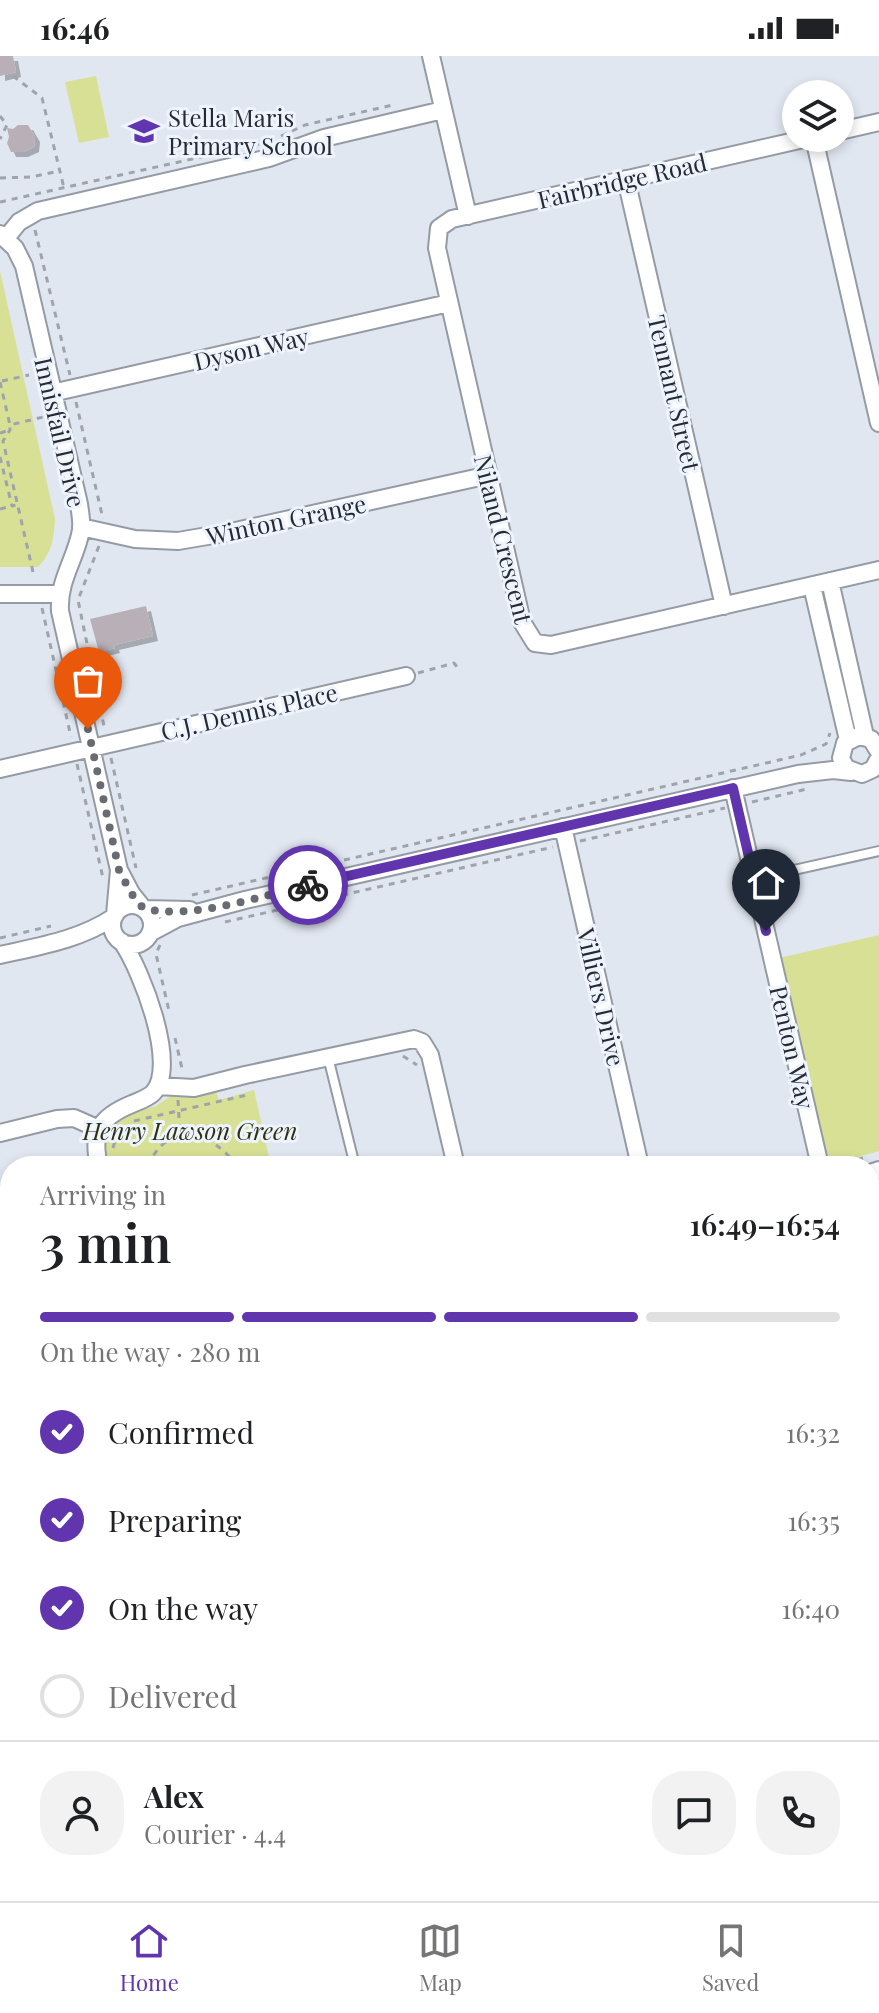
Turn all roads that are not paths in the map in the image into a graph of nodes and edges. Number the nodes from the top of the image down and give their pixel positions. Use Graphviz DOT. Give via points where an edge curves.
graph roads {
  1 [pos="431,56"];
  2 [pos="443,110"];
  3 [pos="879,122"];
  4 [pos="854,128"];
  5 [pos="782,144"];
  6 [pos="817,152"];
  7 [pos="626,179"];
  8 [pos="468,216"];
  9 [pos="439,228"];
  10 [pos="3,236"];
  11 [pos="449,303"];
  12 [pos="52,393"];
  13 [pos="879,423"];
  14 [pos="489,475"];
  15 [pos="81,527"];
  16 [pos="879,570"];
  17 [pos="830,581"];
  18 [pos="812,586"];
  19 [pos="0,594"];
  20 [pos="59,594"];
  21 [pos="724,606"];
  22 [pos="406,676"];
  23 [pos="100,745"];
  24 [pos="869,749"];
  25 [pos="0,769"];
  26 [pos="851,772"];
  27 [pos="798,774"];
  28 [pos="733,788"];
  29 [pos="565,836"];
  30 [pos="879,851"];
  31 [pos="119,870"];
  32 [pos="754,879"];
  33 [pos="207,908"];
  34 [pos="144,909"];
  35 [pos="114,916"];
  36 [pos="154,931"];
  37 [pos="67,940"];
  38 [pos="120,942"];
  39 [pos="0,955"];
  40 [pos="147,989"];
  41 [pos="328,1057"];
  42 [pos="158,1086"];
  43 [pos="99,1129"];
  44 [pos="0,1133"];
  45 [pos="98,1156"];
  46 [pos="353,1156"];
  47 [pos="454,1156"];
  48 [pos="638,1156"];
  49 [pos="818,1156"];
  1 -- 2 [label="street"];
  2 -- 8 [label="street"];
  2 -- 10 [label="street" via="31,214"];
  3 -- 4 [label="street"];
  5 -- 7 [label="street, Fairbridge Road"];
  6 -- 13 [label="street"];
  7 -- 8 [label="street, Fairbridge Road"];
  7 -- 21 [label="street, Tennant Street"];
  8 -- 9 [label="street, Fairbridge Road"];
  9 -- 11 [label="street, Niland Crescent" via="437,248"];
  10 -- 12 [label="street, Innisfail Drive" via="24,266"];
  11 -- 12 [label="street, Dyson Way"];
  11 -- 14 [label="street, Niland Crescent"];
  12 -- 15 [label="street, Innisfail Drive"];
  14 -- 15 [label="street, Winton Grange" via="178,541 135,539"];
  14 -- 21 [label="street, Niland Crescent" via="522,622 535,643 547,646"];
  15 -- 20 [label="street, Innisfail Drive"];
  16 -- 17 [label="street, Niland Crescent"];
  17 -- 18 [label="street, Niland Crescent"];
  17 -- 24 [label="street"];
  18 -- 21 [label="street, Niland Crescent"];
  18 -- 24 [label="street" via="843,720"];
  19 -- 20 [label="street"];
  20 -- 23 [label="street, Innisfail Drive"];
  22 -- 23 [label="street, C.J. Dennis Place"];
  23 -- 25 [label="street, C.J. Dennis Place"];
  23 -- 31 [label="street, Innisfail Drive"];
  24 -- 26 [label="street" via="868,773"];
  24 -- 26 [label="street" via="843,763"];
  24 -- 27 [label="street"];
  26 -- 27 [label="street"];
  27 -- 28 [label="street"];
  28 -- 29 [label="street"];
  28 -- 32 [label="street, Penton Way"];
  29 -- 33 [label="street"];
  29 -- 48 [label="street, Villiers Drive"];
  30 -- 32 [label="lane"];
  31 -- 34 [label="street, Innisfail Drive"];
  31 -- 35 [label="street, Innisfail Drive"];
  32 -- 49 [label="street, Penton Way"];
  33 -- 34 [label="street"];
  33 -- 36 [label="street"];
  34 -- 35 [label="street" via="127,906"];
  34 -- 36 [label="street"];
  35 -- 37 [label="street"];
  35 -- 38 [label="street" via="112,930"];
  36 -- 38 [label="street" via="137,945"];
  36 -- 40 [label="street"];
  37 -- 38 [label="street"];
  37 -- 39 [label="street"];
  38 -- 40 [label="street"];
  40 -- 42 [label="street" via="163,1064"];
  41 -- 42 [label="street" via="194,1088"];
  41 -- 46 [label="lane"];
  41 -- 47 [label="street" via="414,1039 422,1042 430,1055"];
  42 -- 43 [label="street" via="152,1095 112,1112"];
  43 -- 44 [label="street" via="74,1118"];
  43 -- 45 [label="street"];
}
